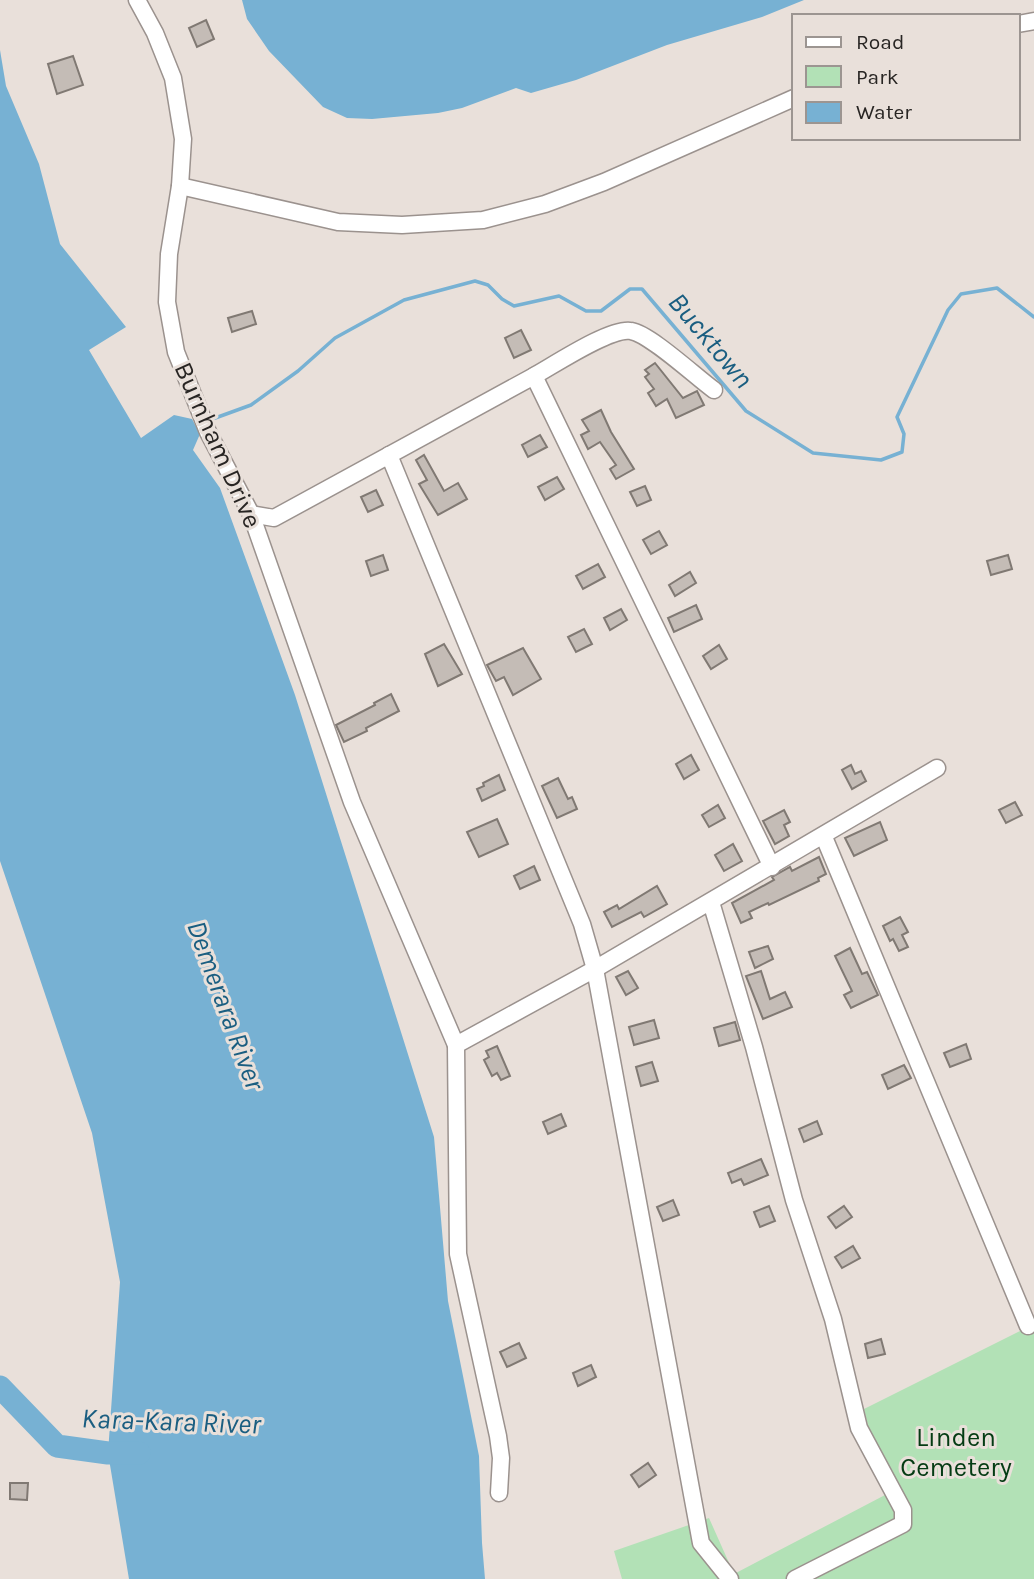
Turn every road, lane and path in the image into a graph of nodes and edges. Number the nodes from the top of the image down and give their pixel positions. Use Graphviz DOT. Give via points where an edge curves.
graph roads {
  1 [pos="137,0"];
  2 [pos="792,99"];
  3 [pos="180,187"];
  4 [pos="534,376"];
  5 [pos="714,390"];
  6 [pos="389,455"];
  7 [pos="251,513"];
  8 [pos="937,768"];
  9 [pos="824,836"];
  10 [pos="772,867"];
  11 [pos="711,902"];
  12 [pos="595,969"];
  13 [pos="456,1045"];
  14 [pos="1028,1326"];
  15 [pos="499,1493"];
  16 [pos="730,1579"];
  17 [pos="795,1579"];
  1 -- 3 [label="street, Burnham Drive" via="173,78 183,139"];
  2 -- 3 [label="street" via="604,183 483,220 402,225 338,222"];
  3 -- 7 [label="street, Burnham Drive" via="167,302 176,352 208,432"];
  4 -- 5 [label="street" via="604,337 630,331"];
  4 -- 6 [label="street"];
  4 -- 10 [label="street"];
  6 -- 7 [label="street" via="274,518"];
  6 -- 12 [label="street" via="582,924"];
  7 -- 13 [label="street, Burnham Drive" via="352,802"];
  8 -- 9 [label="street"];
  9 -- 10 [label="street"];
  9 -- 14 [label="street"];
  10 -- 11 [label="street"];
  11 -- 12 [label="street"];
  11 -- 17 [label="street" via="794,1200 833,1319 859,1428 903,1510 903,1524"];
  12 -- 13 [label="street"];
  12 -- 16 [label="street" via="701,1543"];
  13 -- 15 [label="street" via="458,1254 498,1436"];
}
